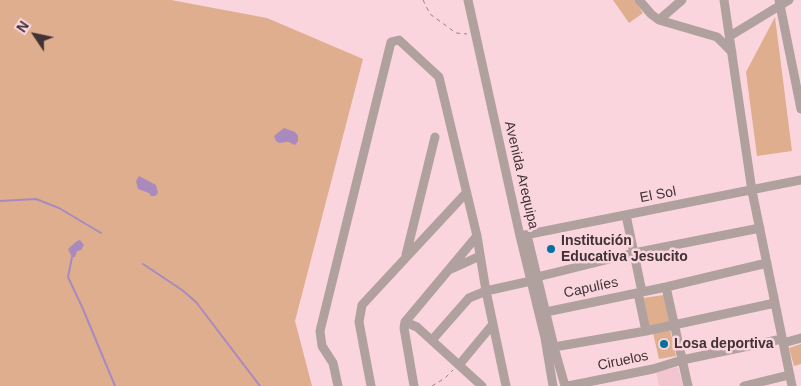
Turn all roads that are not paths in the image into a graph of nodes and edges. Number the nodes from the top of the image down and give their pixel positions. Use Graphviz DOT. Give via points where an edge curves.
graph roads {
  1 [pos="468,0"];
  2 [pos="639,0"];
  3 [pos="682,0"];
  4 [pos="724,0"];
  5 [pos="789,0"];
  6 [pos="779,3"];
  7 [pos="659,20"];
  8 [pos="730,36"];
  9 [pos="732,52"];
  10 [pos="801,109"];
  11 [pos="435,137"];
  12 [pos="801,180"];
  13 [pos="752,190"];
  14 [pos="466,193"];
  15 [pos="626,215"];
  16 [pos="760,228"];
  17 [pos="524,235"];
  18 [pos="477,236"];
  19 [pos="634,253"];
  20 [pos="406,256"];
  21 [pos="480,256"];
  22 [pos="767,263"];
  23 [pos="447,271"];
  24 [pos="534,279"];
  25 [pos="666,287"];
  26 [pos="486,291"];
  27 [pos="640,292"];
  28 [pos="775,303"];
  29 [pos="546,312"];
  30 [pos="405,322"];
  31 [pos="493,324"];
  32 [pos="674,324"];
  33 [pos="646,331"];
  34 [pos="801,338"];
  35 [pos="432,340"];
  36 [pos="783,341"];
  37 [pos="554,347"];
  38 [pos="682,360"];
  39 [pos="459,365"];
  40 [pos="790,374"];
  41 [pos="338,386"];
  42 [pos="371,386"];
  43 [pos="414,386"];
  44 [pos="482,386"];
  45 [pos="506,386"];
  46 [pos="553,386"];
  47 [pos="567,386"];
  48 [pos="688,386"];
  49 [pos="744,386"];
  50 [pos="792,386"];
  1 -- 17 [label="street, Avenida Arequipa"];
  2 -- 7 [label="street"];
  3 -- 7 [label="street"];
  4 -- 8 [label="street"];
  5 -- 6 [label="street"];
  6 -- 8 [label="street"];
  6 -- 10 [label="street"];
  7 -- 9 [label="street" via="717,37"];
  8 -- 9 [label="street"];
  9 -- 13 [label="street"];
  11 -- 20 [label="street"];
  12 -- 13 [label="street, El Sol"];
  13 -- 15 [label="street, El Sol"];
  13 -- 16 [label="street"];
  14 -- 18 [label="street"];
  14 -- 20 [label="street"];
  14 -- 41 [label="street" via="439,77 399,40 391,42 320,330 322,346 333,363"];
  15 -- 17 [label="street, El Sol"];
  15 -- 19 [label="street"];
  16 -- 19 [label="street"];
  16 -- 22 [label="street"];
  17 -- 24 [label="street, Avenida Arequipa"];
  18 -- 21 [label="street"];
  18 -- 23 [label="street"];
  19 -- 24 [label="street"];
  19 -- 27 [label="street"];
  20 -- 42 [label="street" via="362,305 359,322"];
  21 -- 23 [label="street"];
  21 -- 26 [label="street"];
  22 -- 25 [label="street, Capulíes"];
  22 -- 28 [label="street"];
  23 -- 30 [label="street"];
  24 -- 26 [label="street"];
  24 -- 29 [label="street"];
  24 -- 46 [label="street, Avenida Arequipa"];
  25 -- 27 [label="street, Capulíes"];
  25 -- 32 [label="street"];
  26 -- 31 [label="street"];
  26 -- 35 [label="street" via="469,298"];
  27 -- 29 [label="street, Capulíes"];
  27 -- 33 [label="street"];
  28 -- 32 [label="street"];
  28 -- 36 [label="street"];
  29 -- 37 [label="street"];
  30 -- 35 [label="street"];
  30 -- 43 [label="street"];
  31 -- 39 [label="street"];
  31 -- 45 [label="street"];
  32 -- 33 [label="street"];
  32 -- 38 [label="street"];
  33 -- 37 [label="street"];
  34 -- 36 [label="street, Ciruelos"];
  35 -- 39 [label="street"];
  36 -- 38 [label="street, Ciruelos"];
  36 -- 40 [label="street"];
  37 -- 47 [label="street"];
  38 -- 47 [label="street, Ciruelos"];
  38 -- 48 [label="street"];
  39 -- 44 [label="street"];
  40 -- 49 [label="street"];
  40 -- 50 [label="street"];
}
